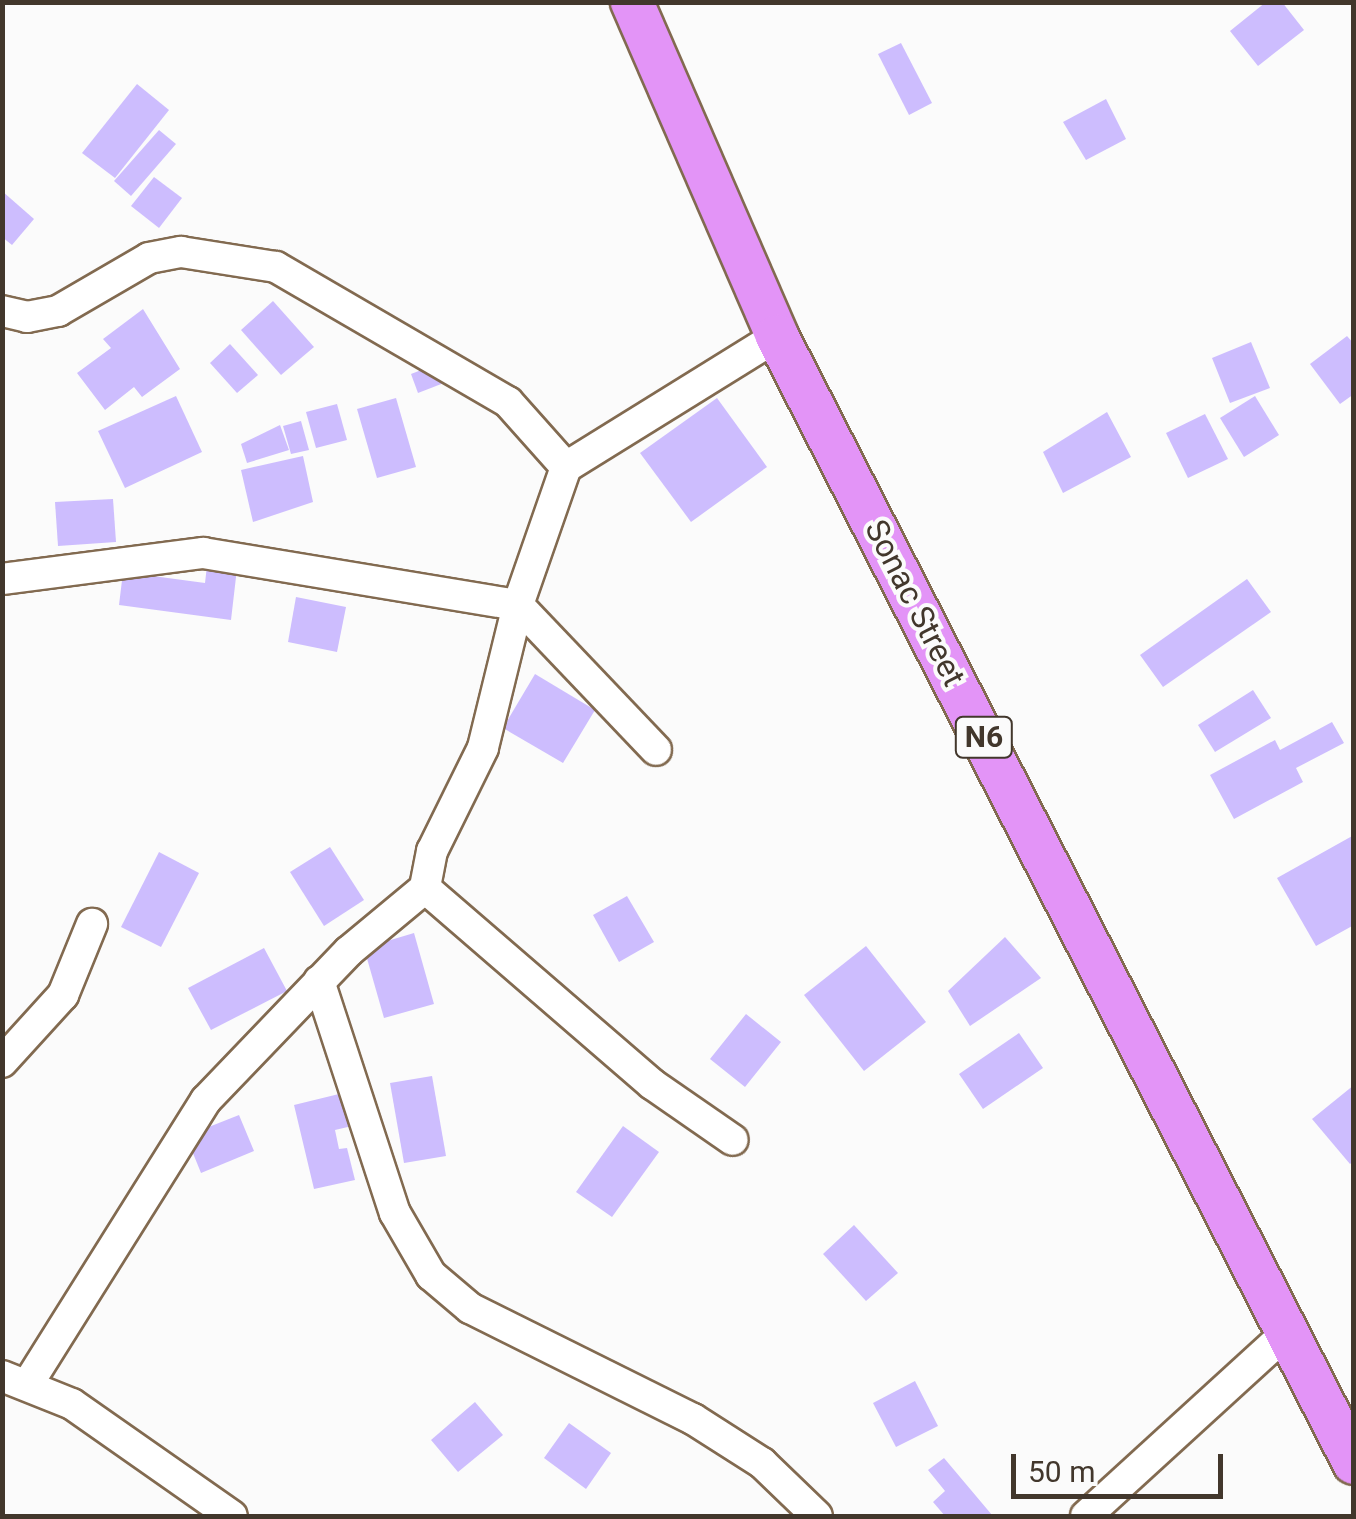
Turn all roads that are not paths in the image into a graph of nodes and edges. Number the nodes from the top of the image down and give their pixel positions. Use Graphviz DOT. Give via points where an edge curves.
graph roads {
  1 [pos="632,2"];
  2 [pos="2,310"];
  3 [pos="777,336"];
  4 [pos="566,467"];
  5 [pos="2,579"];
  6 [pos="518,605"];
  7 [pos="656,750"];
  8 [pos="425,888"];
  9 [pos="92,924"];
  10 [pos="319,981"];
  11 [pos="2,1062"];
  12 [pos="734,1140"];
  13 [pos="1290,1330"];
  14 [pos="16,1379"];
  15 [pos="1342,1410"];
  16 [pos="1354,1462"];
  17 [pos="232,1516"];
  18 [pos="817,1516"];
  19 [pos="1086,1516"];
  1 -- 3 [label="highway, Sonac Street / N6"];
  2 -- 4 [label="street" via="26,317 58,311 150,258 181,252 276,268 508,402"];
  3 -- 4 [label="street"];
  3 -- 13 [label="highway, Sonac Street / N6"];
  4 -- 6 [label="street"];
  5 -- 6 [label="street" via="203,553"];
  6 -- 7 [label="street"];
  6 -- 8 [label="street" via="483,748 432,851"];
  8 -- 10 [label="street"];
  8 -- 12 [label="street" via="652,1084"];
  9 -- 11 [label="street" via="62,995"];
  10 -- 14 [label="street" via="206,1100"];
  10 -- 18 [label="street" via="395,1213 430,1275 470,1308 693,1419 762,1462"];
  13 -- 15 [label="highway, Sonac Street / N6"];
  13 -- 19 [label="street"];
  14 -- 17 [label="street" via="72,1404"];
  15 -- 16 [label="highway, Sonac Street / N6"];
}
